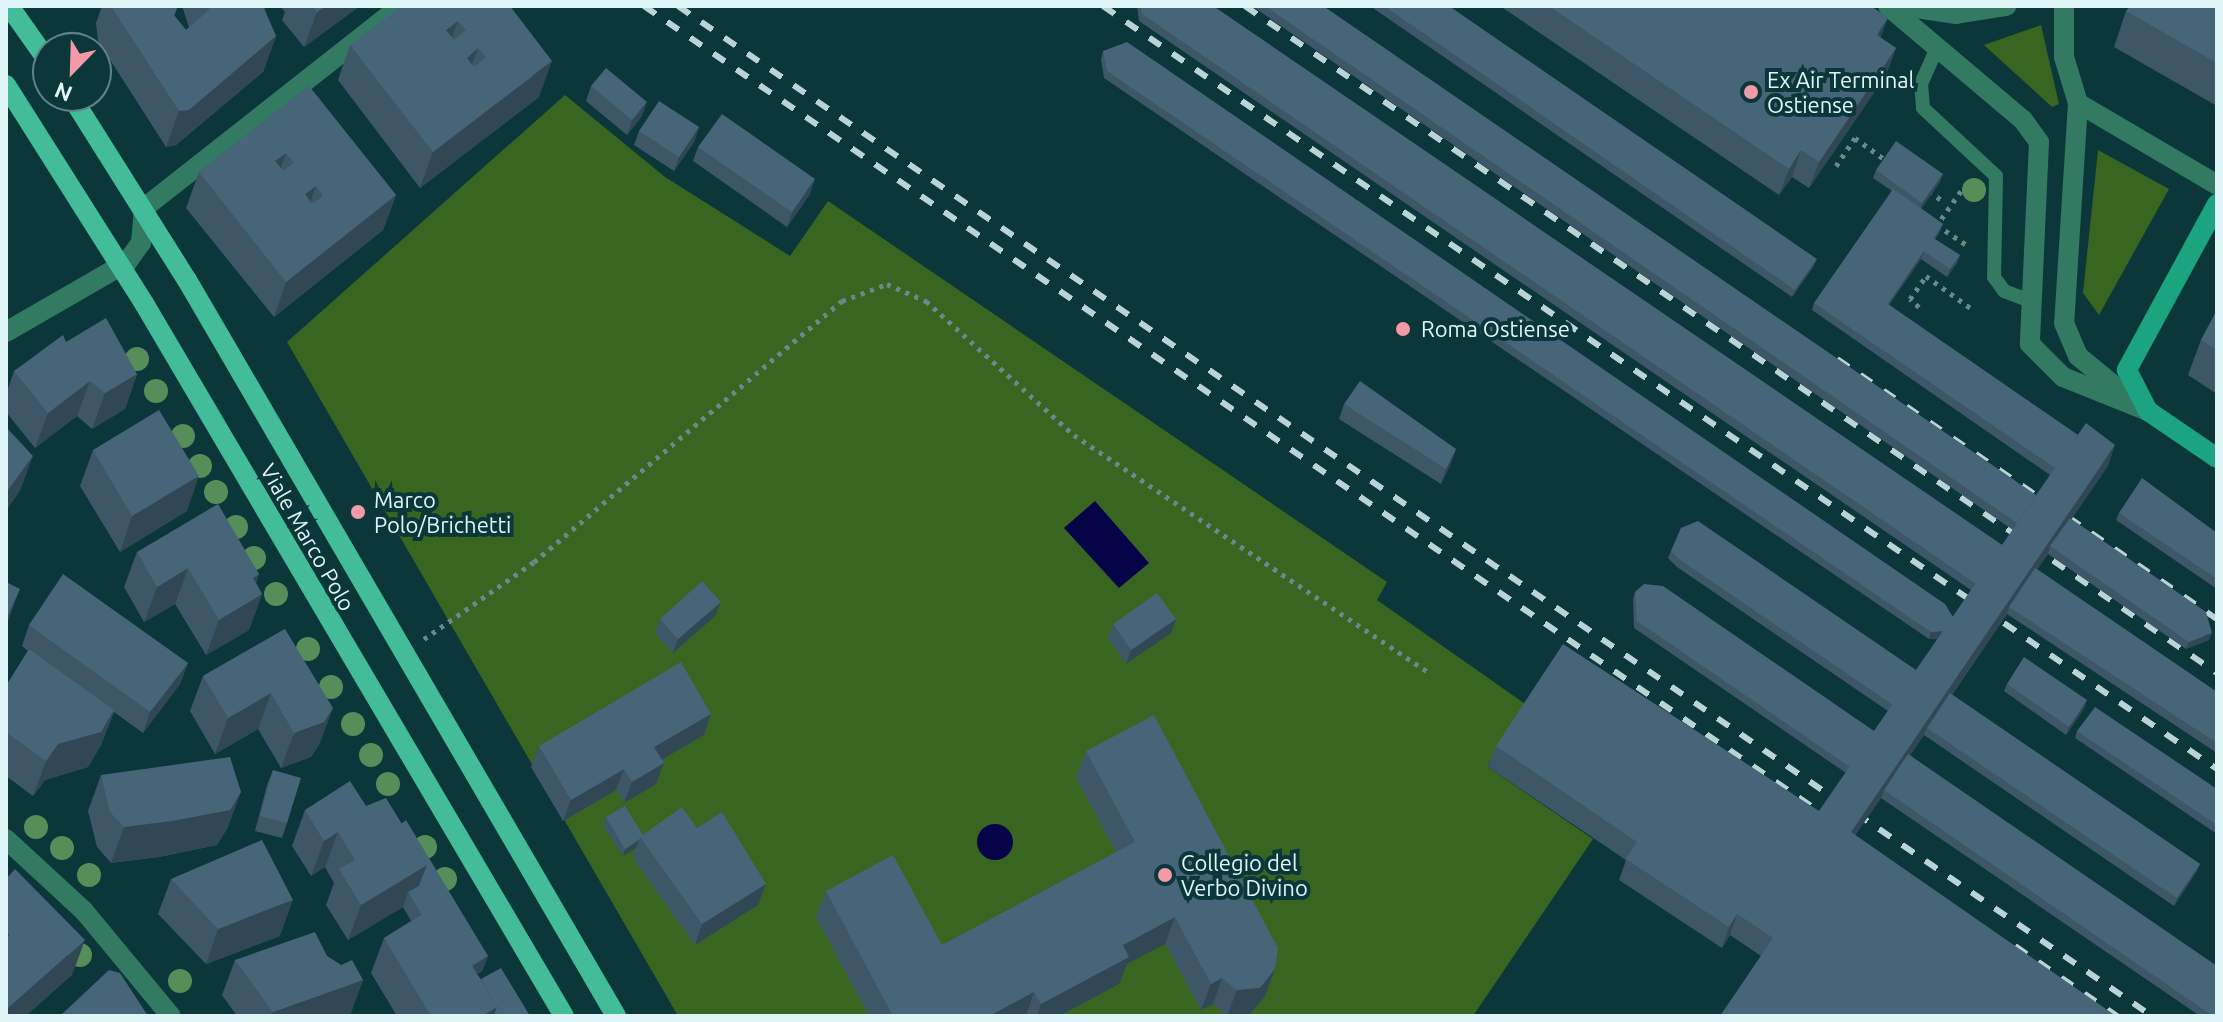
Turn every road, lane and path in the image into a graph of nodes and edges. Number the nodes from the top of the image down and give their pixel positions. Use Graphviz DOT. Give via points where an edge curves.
graph roads {
  1 [pos="9,6"];
  2 [pos="401,6"];
  3 [pos="1888,6"];
  4 [pos="1903,6"];
  5 [pos="2006,6"];
  6 [pos="2064,6"];
  7 [pos="32,38"];
  8 [pos="1937,48"];
  9 [pos="6,85"];
  10 [pos="2078,103"];
  11 [pos="81,112"];
  12 [pos="1836,166"];
  13 [pos="1897,169"];
  14 [pos="1921,185"];
  15 [pos="2217,185"];
  16 [pos="1965,194"];
  17 [pos="1944,202"];
  18 [pos="2217,204"];
  19 [pos="144,208"];
  20 [pos="1967,245"];
  21 [pos="122,266"];
  22 [pos="2028,300"];
  23 [pos="1919,307"];
  24 [pos="1972,309"];
  25 [pos="6,332"];
  26 [pos="2148,411"];
  27 [pos="2217,458"];
  28 [pos="403,652"];
  29 [pos="1429,673"];
  30 [pos="6,839"];
  31 [pos="171,1016"];
  32 [pos="564,1016"];
  33 [pos="616,1016"];
  1 -- 7 [label="main road"];
  2 -- 19 [label="street"];
  3 -- 8 [label="street"];
  4 -- 5 [label="street" via="1956,14"];
  6 -- 10 [label="street" via="2064,57"];
  8 -- 22 [label="street" via="2039,142"];
  8 -- 22 [label="lane" via="1921,84 1923,108 1996,176 1994,277 2004,291"];
  9 -- 21 [label="main road, Viale Marco Polo"];
  10 -- 15 [label="street"];
  10 -- 26 [label="street" via="2066,332 2088,367"];
  11 -- 19 [label="main road, Viale Marco Polo"];
  12 -- 13 [label="path" via="1855,138"];
  14 -- 17 [label="path"];
  16 -- 20 [label="path" via="1937,225"];
  18 -- 26 [label="street" via="2130,358 2130,385"];
  19 -- 21 [label="street" via="141,243"];
  19 -- 28 [label="main road, Viale Marco Polo"];
  21 -- 25 [label="street"];
  21 -- 32 [label="main road, Viale Marco Polo"];
  22 -- 26 [label="street" via="2027,336 2045,362 2085,388"];
  23 -- 24 [label="path" via="1910,299 1926,276"];
  26 -- 27 [label="street"];
  28 -- 29 [label="path" via="534,562 842,301 887,284 926,301 1074,435"];
  28 -- 33 [label="main road, Viale Marco Polo"];
  30 -- 31 [label="street" via="84,911"];
}
